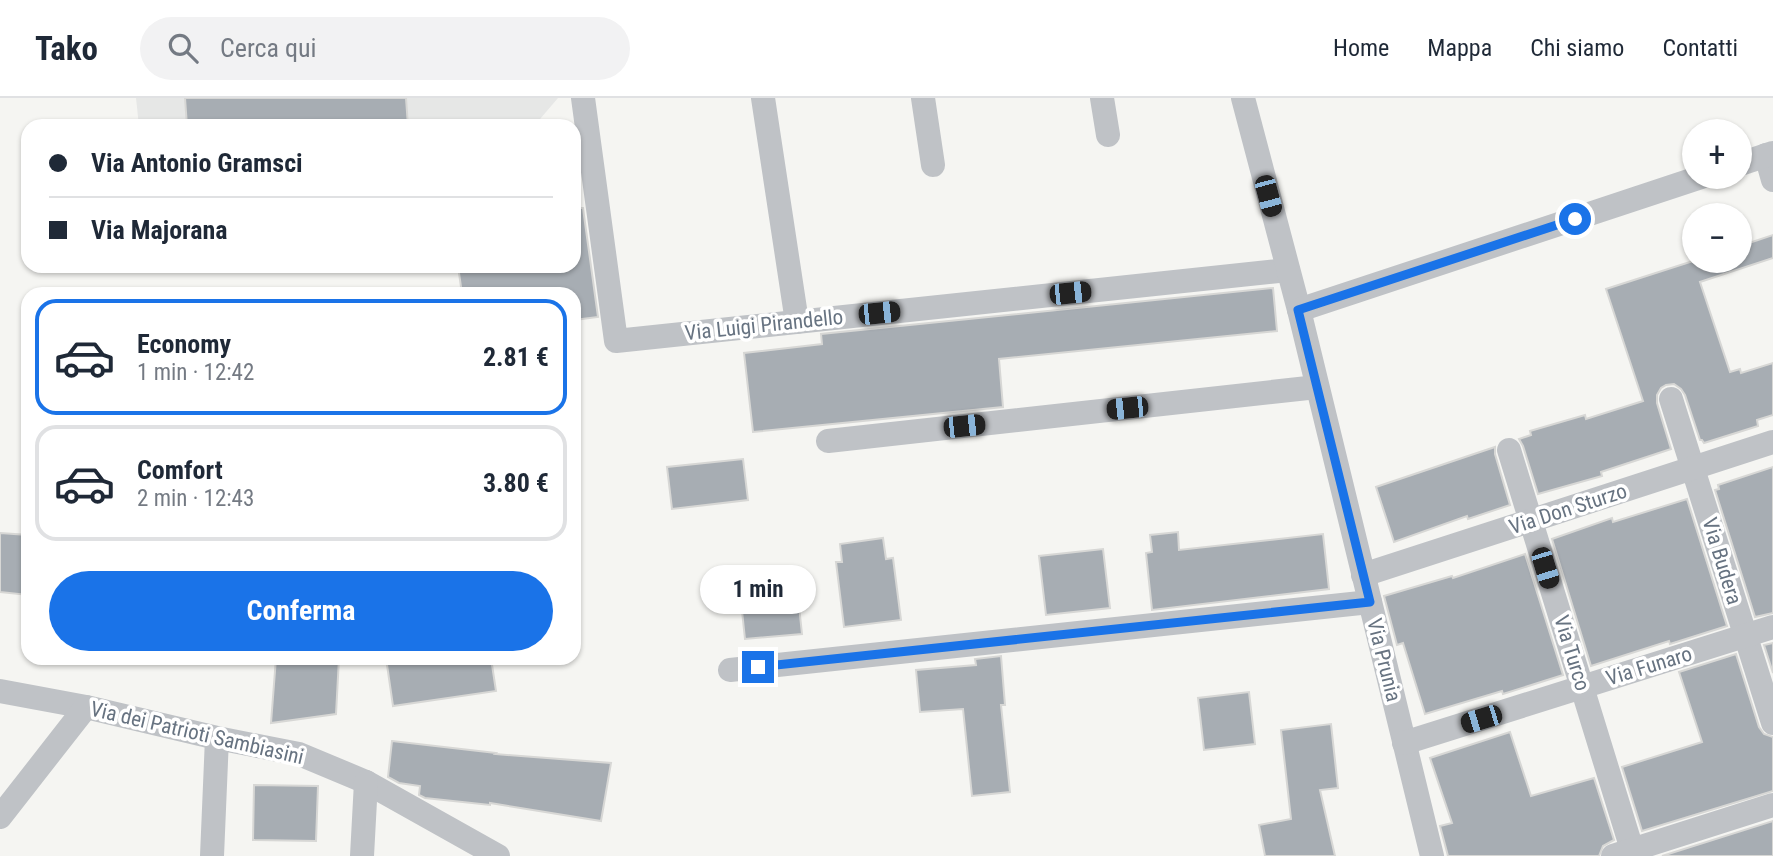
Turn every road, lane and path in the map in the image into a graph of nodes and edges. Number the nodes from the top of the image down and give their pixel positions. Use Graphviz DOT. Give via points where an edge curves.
graph roads {
  1 [pos="583,98"];
  2 [pos="764,98"];
  3 [pos="923,98"];
  4 [pos="1102,98"];
  5 [pos="1242,98"];
  6 [pos="1108,135"];
  7 [pos="1769,154"];
  8 [pos="1752,160"];
  9 [pos="933,164"];
  10 [pos="1773,180"];
  11 [pos="1682,183"];
  12 [pos="1288,270"];
  13 [pos="1298,310"];
  14 [pos="797,321"];
  15 [pos="1317,387"];
  16 [pos="1671,399"];
  17 [pos="828,441"];
  18 [pos="1773,442"];
  19 [pos="1509,450"];
  20 [pos="1693,468"];
  21 [pos="1531,521"];
  22 [pos="1363,575"];
  23 [pos="1370,602"];
  24 [pos="1773,627"];
  25 [pos="1746,635"];
  26 [pos="730,670"];
  27 [pos="1582,687"];
  28 [pos="0,691"];
  29 [pos="86,707"];
  30 [pos="1773,723"];
  31 [pos="217,738"];
  32 [pos="1404,743"];
  33 [pos="366,782"];
  34 [pos="1773,805"];
  35 [pos="0,817"];
  36 [pos="1627,854"];
  37 [pos="212,856"];
  38 [pos="362,856"];
  39 [pos="498,856"];
  40 [pos="1432,856"];
  1 -- 14 [label="street, Via Luigi Pirandello" via="615,341"];
  2 -- 14 [label="street"];
  3 -- 9 [label="street"];
  4 -- 6 [label="street"];
  5 -- 12 [label="street, Via Prunia"];
  7 -- 8 [label="street"];
  7 -- 10 [label="street"];
  11 -- 13 [label="street"];
  12 -- 13 [label="street, Via Prunia"];
  12 -- 14 [label="street, Via Luigi Pirandello"];
  13 -- 15 [label="street, Via Prunia"];
  15 -- 17 [label="street"];
  15 -- 22 [label="street, Via Prunia"];
  16 -- 20 [label="street, Via Budera"];
  18 -- 20 [label="street, Via Don Sturzo"];
  19 -- 21 [label="street, Via Turco"];
  20 -- 21 [label="street, Via Don Sturzo"];
  20 -- 25 [label="street, Via Budera"];
  21 -- 22 [label="street, Via Don Sturzo"];
  21 -- 27 [label="street, Via Turco"];
  22 -- 23 [label="street, Via Prunia"];
  23 -- 26 [label="street"];
  23 -- 32 [label="street, Via Prunia"];
  24 -- 25 [label="street, Via Funaro"];
  25 -- 27 [label="street, Via Funaro"];
  25 -- 30 [label="street, Via Budera"];
  27 -- 32 [label="street, Via Funaro"];
  27 -- 36 [label="street, Via Turco"];
  28 -- 29 [label="street, Via dei Patrioti Sambiasini"];
  29 -- 31 [label="street, Via dei Patrioti Sambiasini"];
  29 -- 35 [label="street"];
  31 -- 33 [label="street, Via dei Patrioti Sambiasini" via="299,754"];
  31 -- 37 [label="street"];
  32 -- 40 [label="street, Via Prunia"];
  33 -- 38 [label="street"];
  33 -- 39 [label="street, Via dei Patrioti Sambiasini"];
  34 -- 36 [label="street"];
}
